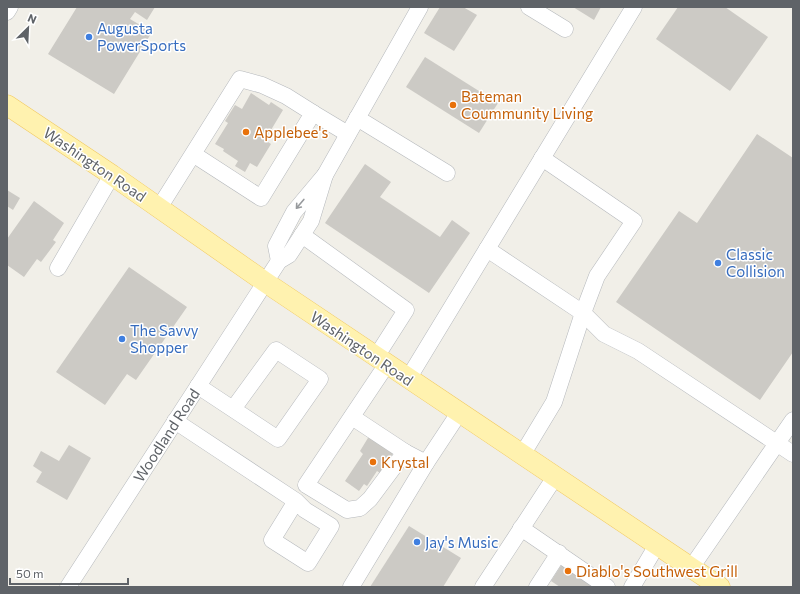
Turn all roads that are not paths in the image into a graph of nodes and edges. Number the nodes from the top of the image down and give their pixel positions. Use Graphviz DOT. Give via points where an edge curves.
graph roads {
  1 [pos="10,7"];
  2 [pos="529,7"];
  3 [pos="634,7"];
  4 [pos="418,8"];
  5 [pos="7,12"];
  6 [pos="565,29"];
  7 [pos="7,105"];
  8 [pos="313,113"];
  9 [pos="357,118"];
  10 [pos="348,134"];
  11 [pos="193,154"];
  12 [pos="542,158"];
  13 [pos="447,173"];
  14 [pos="112,175"];
  15 [pos="325,175"];
  16 [pos="158,208"];
  17 [pos="302,235"];
  18 [pos="487,250"];
  19 [pos="279,261"];
  20 [pos="58,268"];
  21 [pos="265,282"];
  22 [pos="583,313"];
  23 [pos="382,361"];
  24 [pos="408,378"];
  25 [pos="198,386"];
  26 [pos="235,406"];
  27 [pos="459,413"];
  28 [pos="352,417"];
  29 [pos="793,420"];
  30 [pos="175,421"];
  31 [pos="777,444"];
  32 [pos="405,452"];
  33 [pos="793,454"];
  34 [pos="522,455"];
  35 [pos="426,463"];
  36 [pos="555,477"];
  37 [pos="296,501"];
  38 [pos="521,528"];
  39 [pos="657,545"];
  40 [pos="559,553"];
  41 [pos="692,568"];
  42 [pos="68,587"];
  43 [pos="351,587"];
  44 [pos="482,587"];
  45 [pos="538,587"];
  46 [pos="607,587"];
  47 [pos="632,587"];
  48 [pos="720,587"];
  1 -- 5 [label="street"];
  2 -- 6 [label="street"];
  3 -- 12 [label="street"];
  4 -- 9 [label="street"];
  7 -- 14 [label="main road, Washington Road"];
  8 -- 10 [label="street"];
  8 -- 11 [label="street" via="286,96 240,79"];
  8 -- 11 [label="street" via="261,198"];
  9 -- 10 [label="street"];
  9 -- 13 [label="street"];
  10 -- 15 [label="street"];
  11 -- 16 [label="street"];
  12 -- 18 [label="street"];
  12 -- 22 [label="street" via="634,221 597,276"];
  14 -- 16 [label="main road, Washington Road"];
  14 -- 20 [label="street"];
  15 -- 17 [label="street, Woodland Road" via="311,221"];
  15 -- 19 [label="street, one-way" via="290,218 276,246"];
  16 -- 21 [label="main road, Washington Road"];
  17 -- 19 [label="street, Woodland Road" via="289,255"];
  17 -- 23 [label="street" via="406,310"];
  18 -- 22 [label="street"];
  18 -- 24 [label="street"];
  19 -- 21 [label="street, Woodland Road"];
  21 -- 23 [label="main road, Washington Road"];
  21 -- 25 [label="street, Woodland Road"];
  22 -- 31 [label="street" via="604,334 638,351"];
  22 -- 34 [label="street" via="554,402"];
  23 -- 24 [label="main road, Washington Road"];
  23 -- 28 [label="street"];
  24 -- 27 [label="main road, Washington Road"];
  25 -- 26 [label="street"];
  25 -- 30 [label="street, Woodland Road"];
  26 -- 26 [label="street" via="278,439 320,379 276,350"];
  27 -- 34 [label="main road, Washington Road"];
  27 -- 35 [label="street"];
  28 -- 32 [label="street"];
  28 -- 32 [label="street" via="306,485 347,510 360,508 370,499"];
  29 -- 31 [label="street"];
  30 -- 37 [label="street"];
  30 -- 42 [label="street, Woodland Road"];
  31 -- 33 [label="street"];
  31 -- 41 [label="street"];
  32 -- 35 [label="street"];
  34 -- 36 [label="main road, Washington Road"];
  35 -- 43 [label="street"];
  36 -- 38 [label="street"];
  36 -- 39 [label="main road, Washington Road"];
  38 -- 40 [label="street"];
  38 -- 44 [label="street"];
  39 -- 41 [label="main road, Washington Road"];
  39 -- 47 [label="street"];
  40 -- 45 [label="street"];
  40 -- 46 [label="street"];
  41 -- 48 [label="main road, Washington Road"];
}
